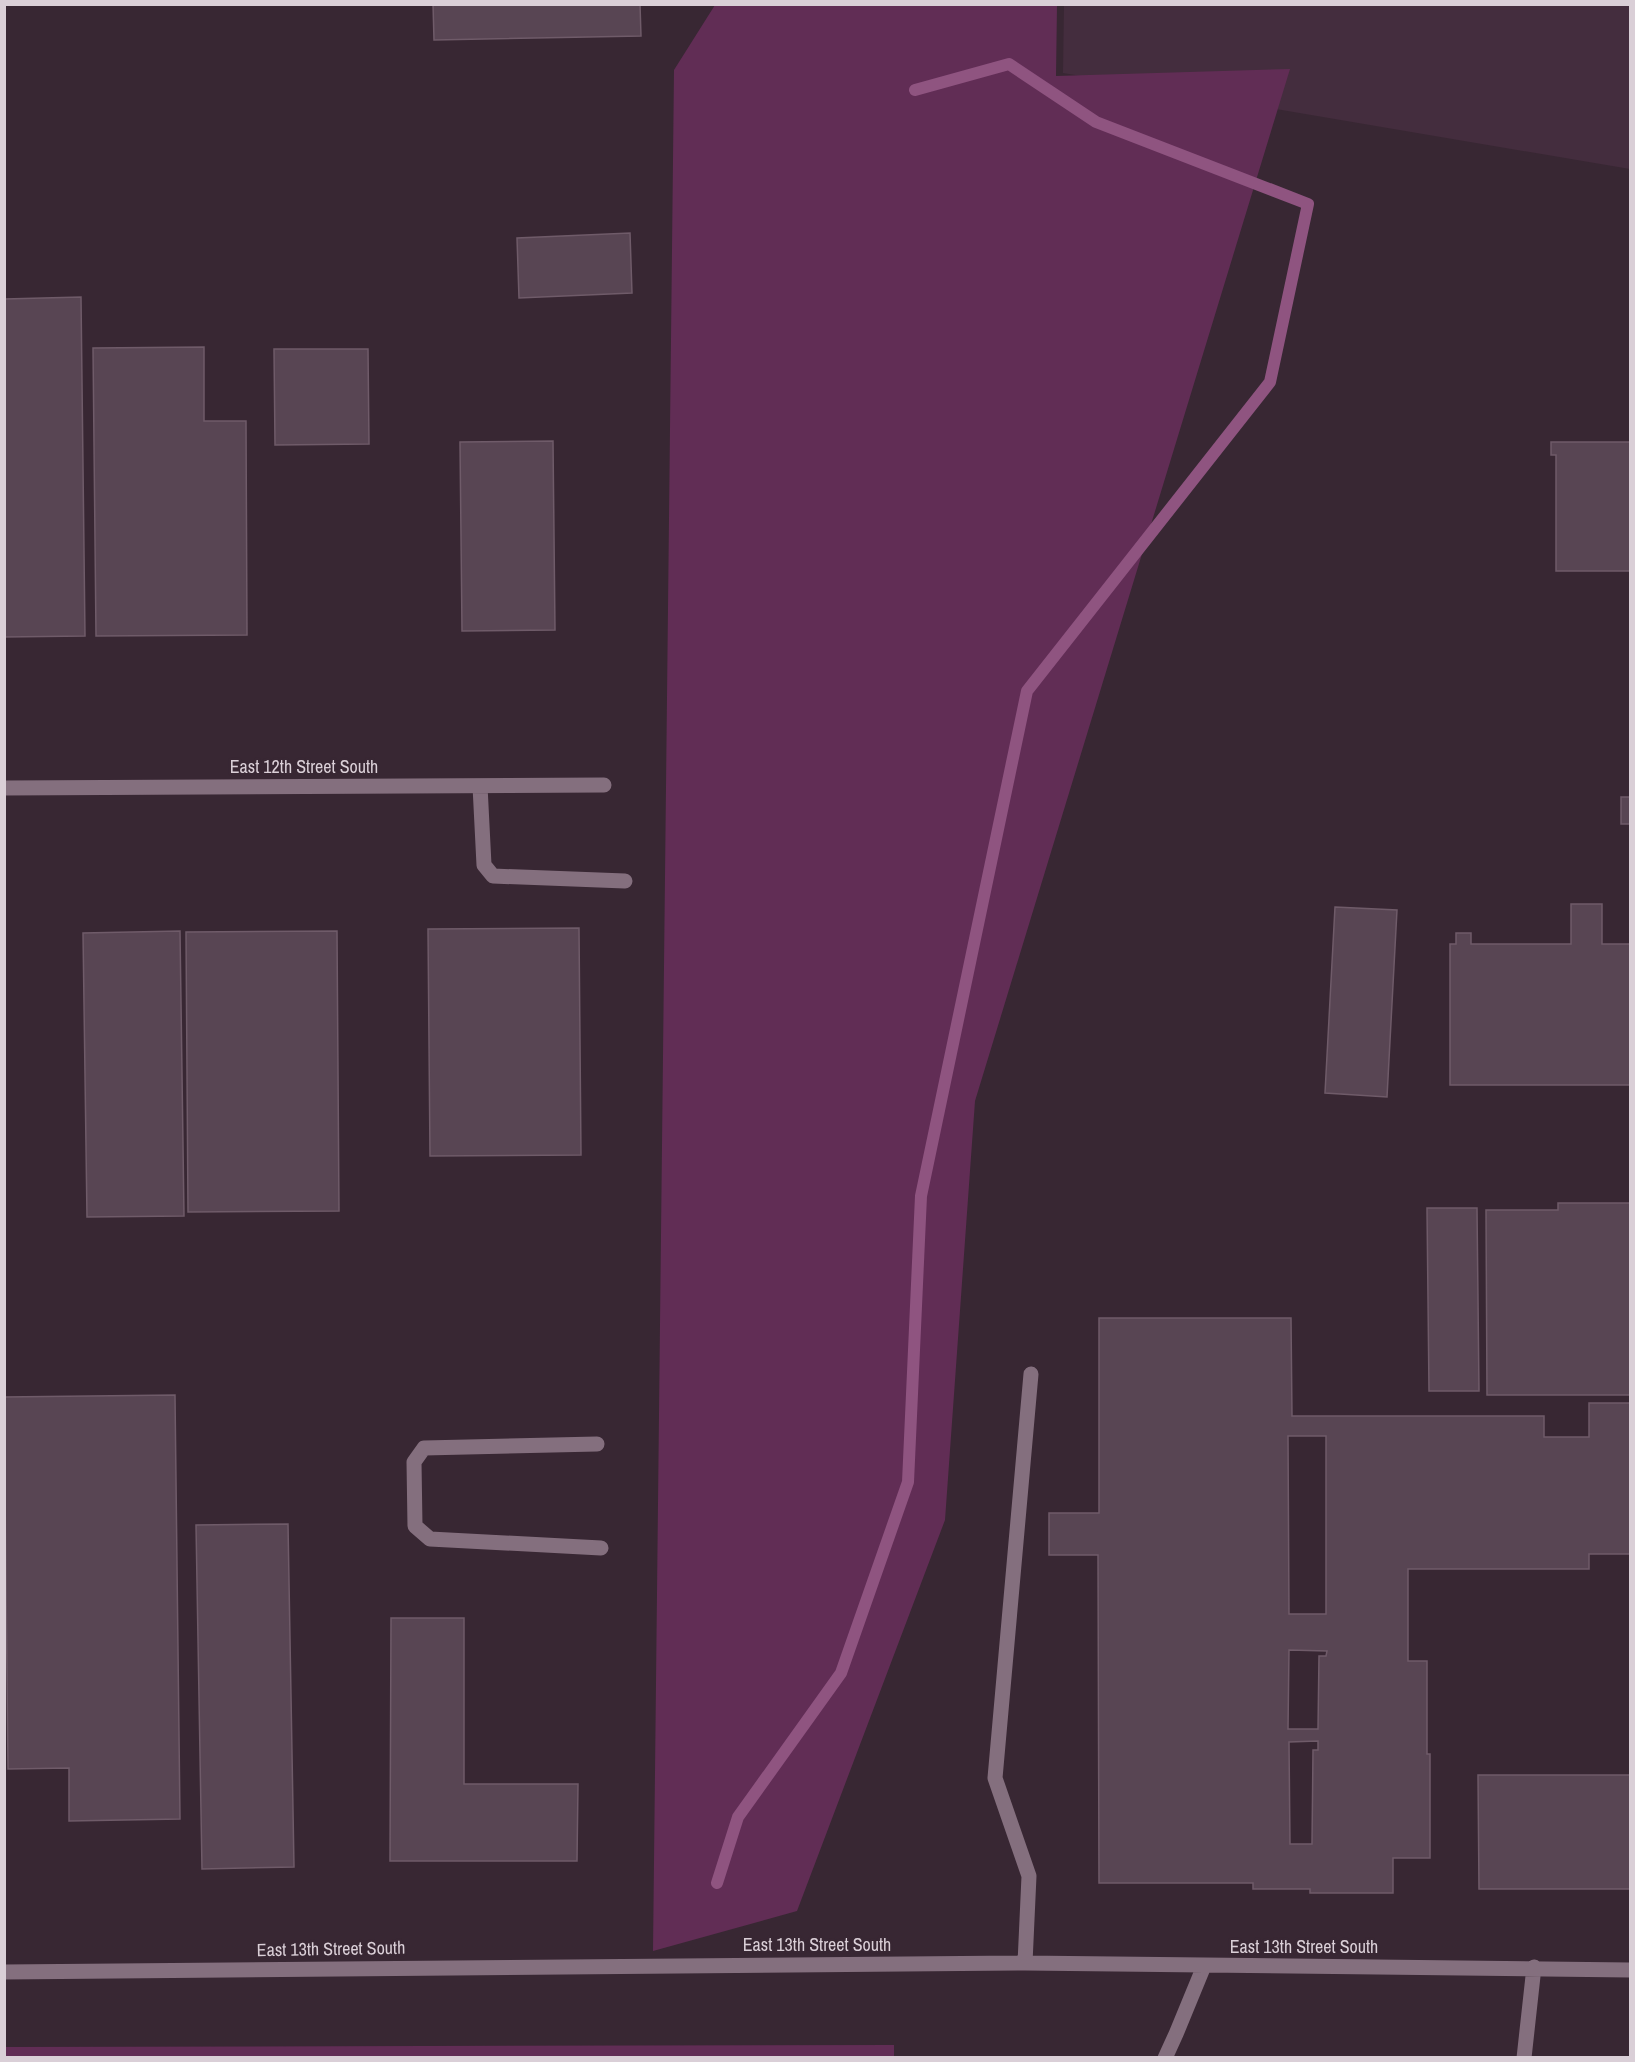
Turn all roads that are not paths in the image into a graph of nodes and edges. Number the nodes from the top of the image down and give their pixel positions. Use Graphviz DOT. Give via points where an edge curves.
graph roads {
  1 [pos="604,785"];
  2 [pos="480,786"];
  3 [pos="4,788"];
  4 [pos="625,880"];
  5 [pos="1031,1374"];
  6 [pos="597,1444"];
  7 [pos="601,1548"];
  8 [pos="1025,1963"];
  9 [pos="1204,1966"];
  10 [pos="1534,1967"];
  11 [pos="1630,1970"];
  12 [pos="4,1972"];
  13 [pos="1165,2058"];
  14 [pos="1524,2058"];
  1 -- 2 [label="street, East 12th Street South"];
  2 -- 3 [label="street, East 12th Street South"];
  2 -- 4 [label="street" via="484,865 494,876"];
  5 -- 8 [label="street" via="995,1778 1029,1876"];
  6 -- 7 [label="street" via="424,1448 414,1462 416,1526 430,1539"];
  8 -- 9 [label="street, East 13th Street South"];
  8 -- 12 [label="street, East 13th Street South"];
  9 -- 10 [label="street, East 13th Street South"];
  9 -- 13 [label="street"];
  10 -- 11 [label="street, East 13th Street South"];
  10 -- 14 [label="street"];
}
